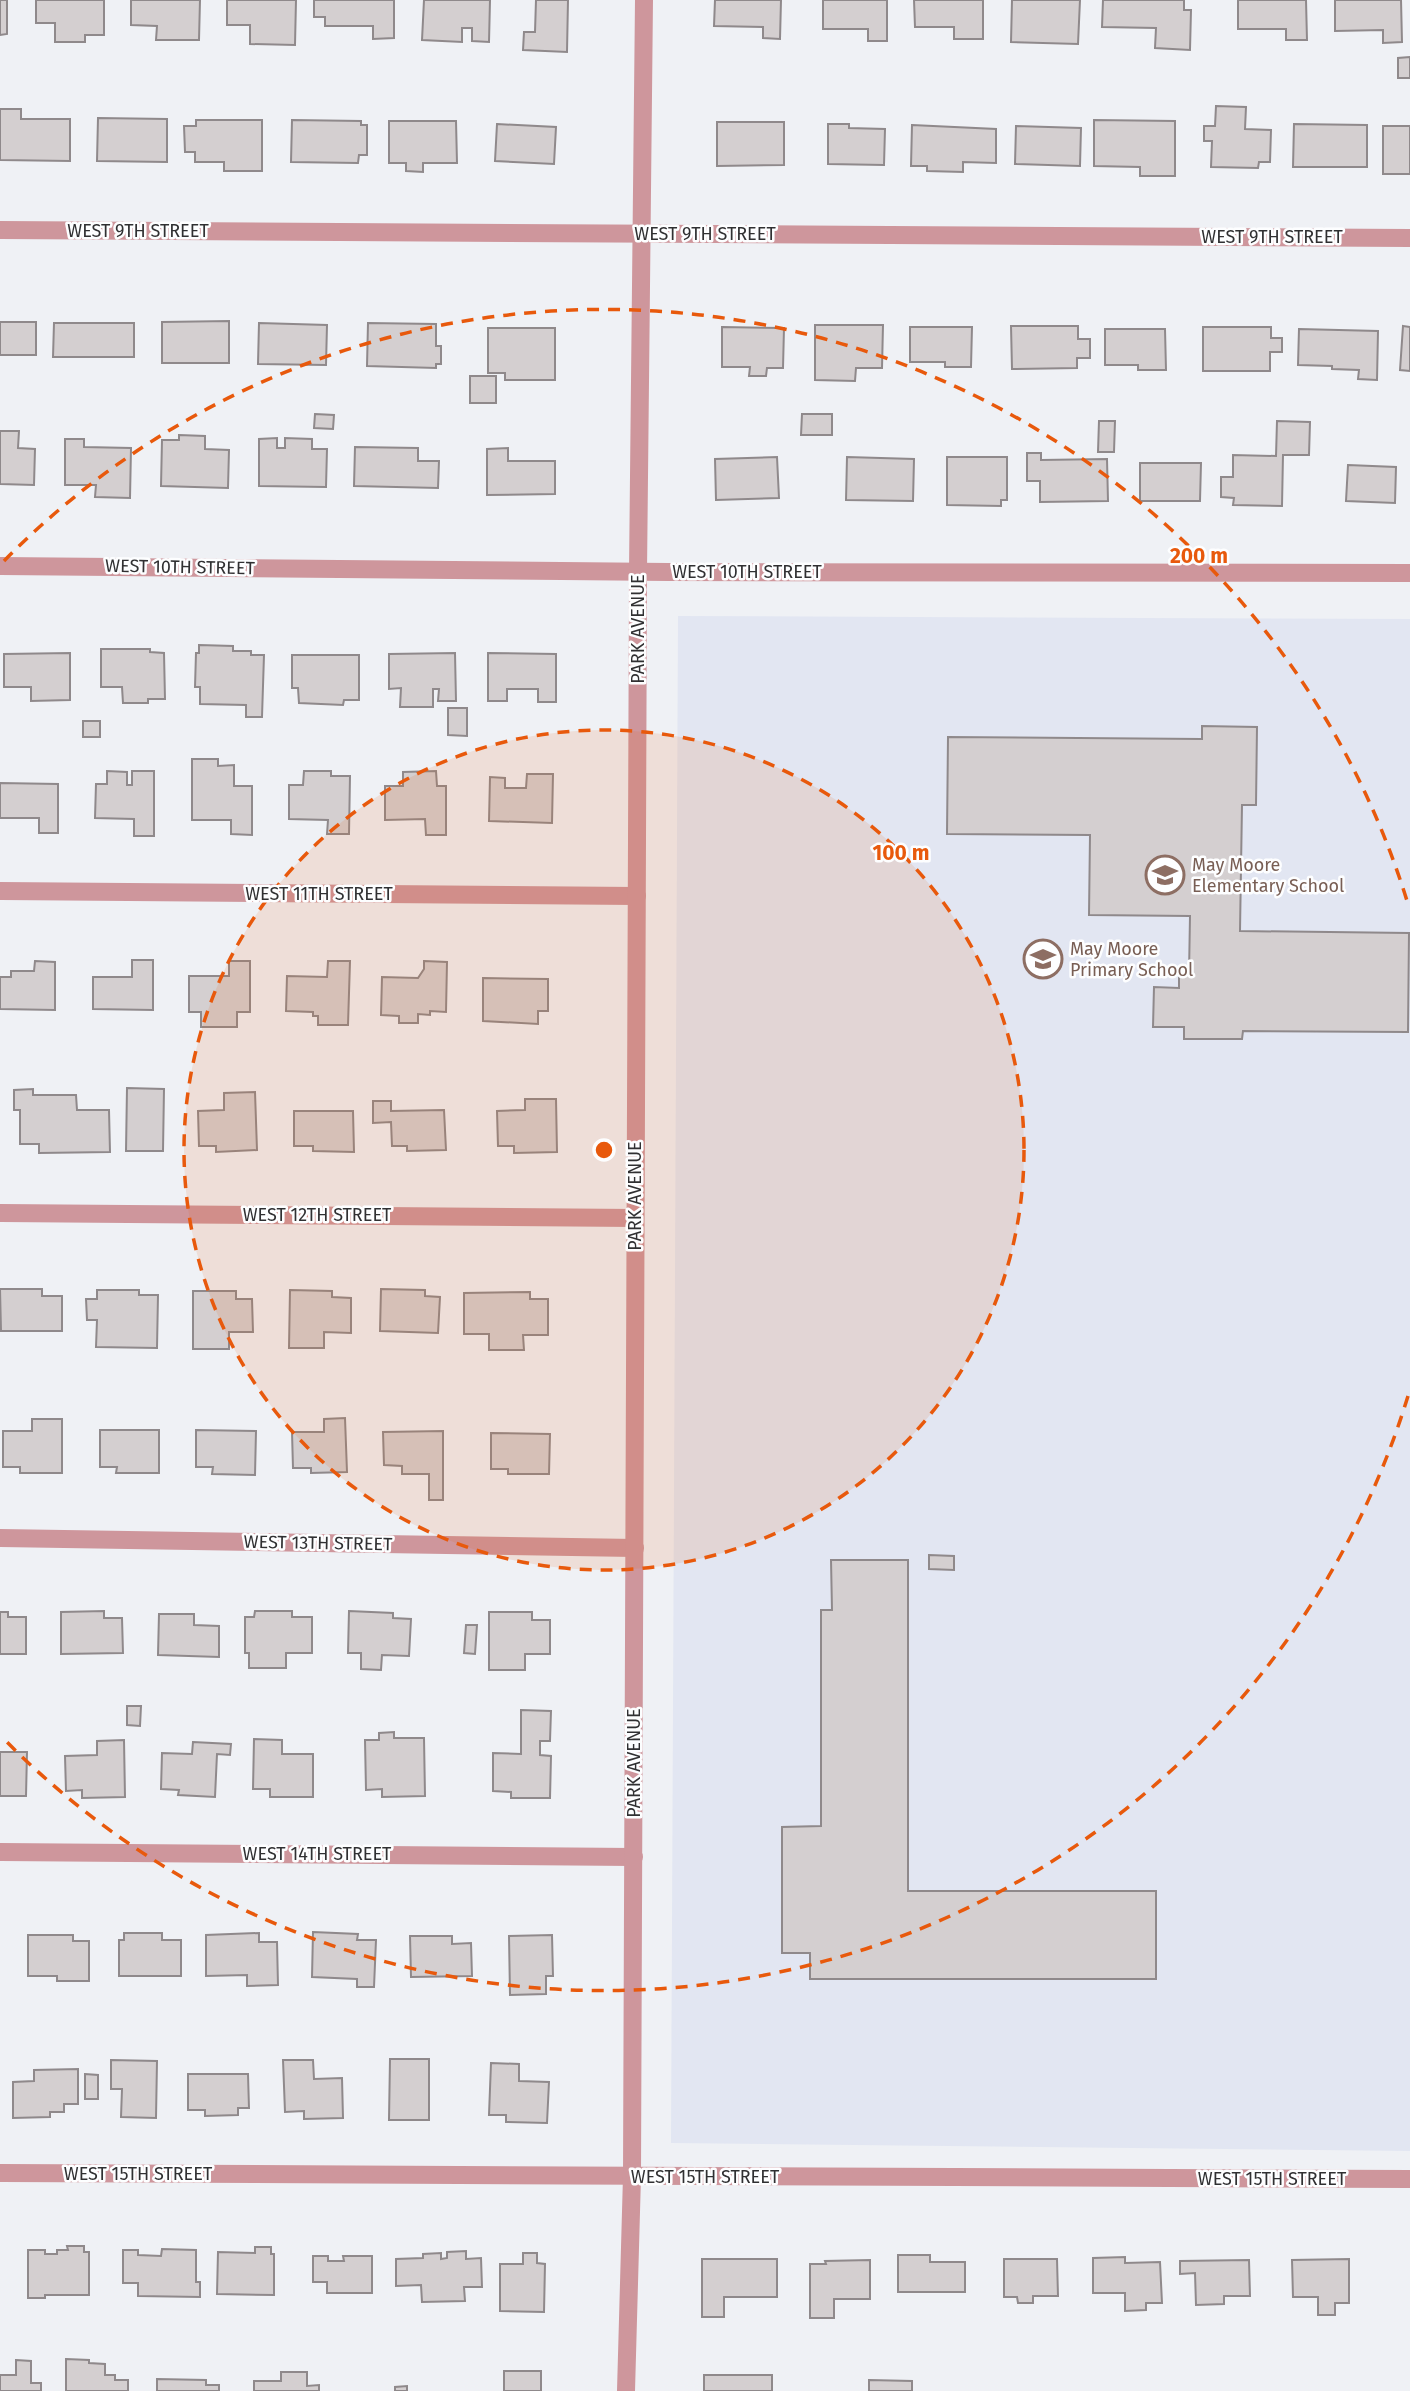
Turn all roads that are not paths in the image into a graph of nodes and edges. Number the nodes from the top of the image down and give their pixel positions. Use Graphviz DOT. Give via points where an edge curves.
graph roads {
  1 [pos="644,0"];
  2 [pos="0,230"];
  3 [pos="640,233"];
  4 [pos="1410,238"];
  5 [pos="0,566"];
  6 [pos="638,572"];
  7 [pos="1410,573"];
  8 [pos="0,891"];
  9 [pos="637,896"];
  10 [pos="0,1213"];
  11 [pos="635,1218"];
  12 [pos="0,1538"];
  13 [pos="635,1548"];
  14 [pos="0,1852"];
  15 [pos="634,1857"];
  16 [pos="0,2173"];
  17 [pos="632,2176"];
  18 [pos="1410,2179"];
  19 [pos="626,2391"];
  1 -- 3 [label="street, PARK AVENUE"];
  2 -- 3 [label="street, WEST 9TH STREET"];
  3 -- 4 [label="street, WEST 9TH STREET"];
  3 -- 6 [label="street, PARK AVENUE"];
  5 -- 6 [label="street, WEST 10TH STREET"];
  6 -- 7 [label="street, WEST 10TH STREET"];
  6 -- 9 [label="street, PARK AVENUE"];
  8 -- 9 [label="street, WEST 11TH STREET"];
  9 -- 11 [label="street, PARK AVENUE"];
  10 -- 11 [label="street, WEST 12TH STREET"];
  11 -- 13 [label="street, PARK AVENUE"];
  12 -- 13 [label="street, WEST 13TH STREET"];
  13 -- 15 [label="street, PARK AVENUE"];
  14 -- 15 [label="street, WEST 14TH STREET"];
  15 -- 17 [label="street, PARK AVENUE"];
  16 -- 17 [label="street, WEST 15TH STREET"];
  17 -- 18 [label="street, WEST 15TH STREET"];
  17 -- 19 [label="street, PARK AVENUE"];
}
